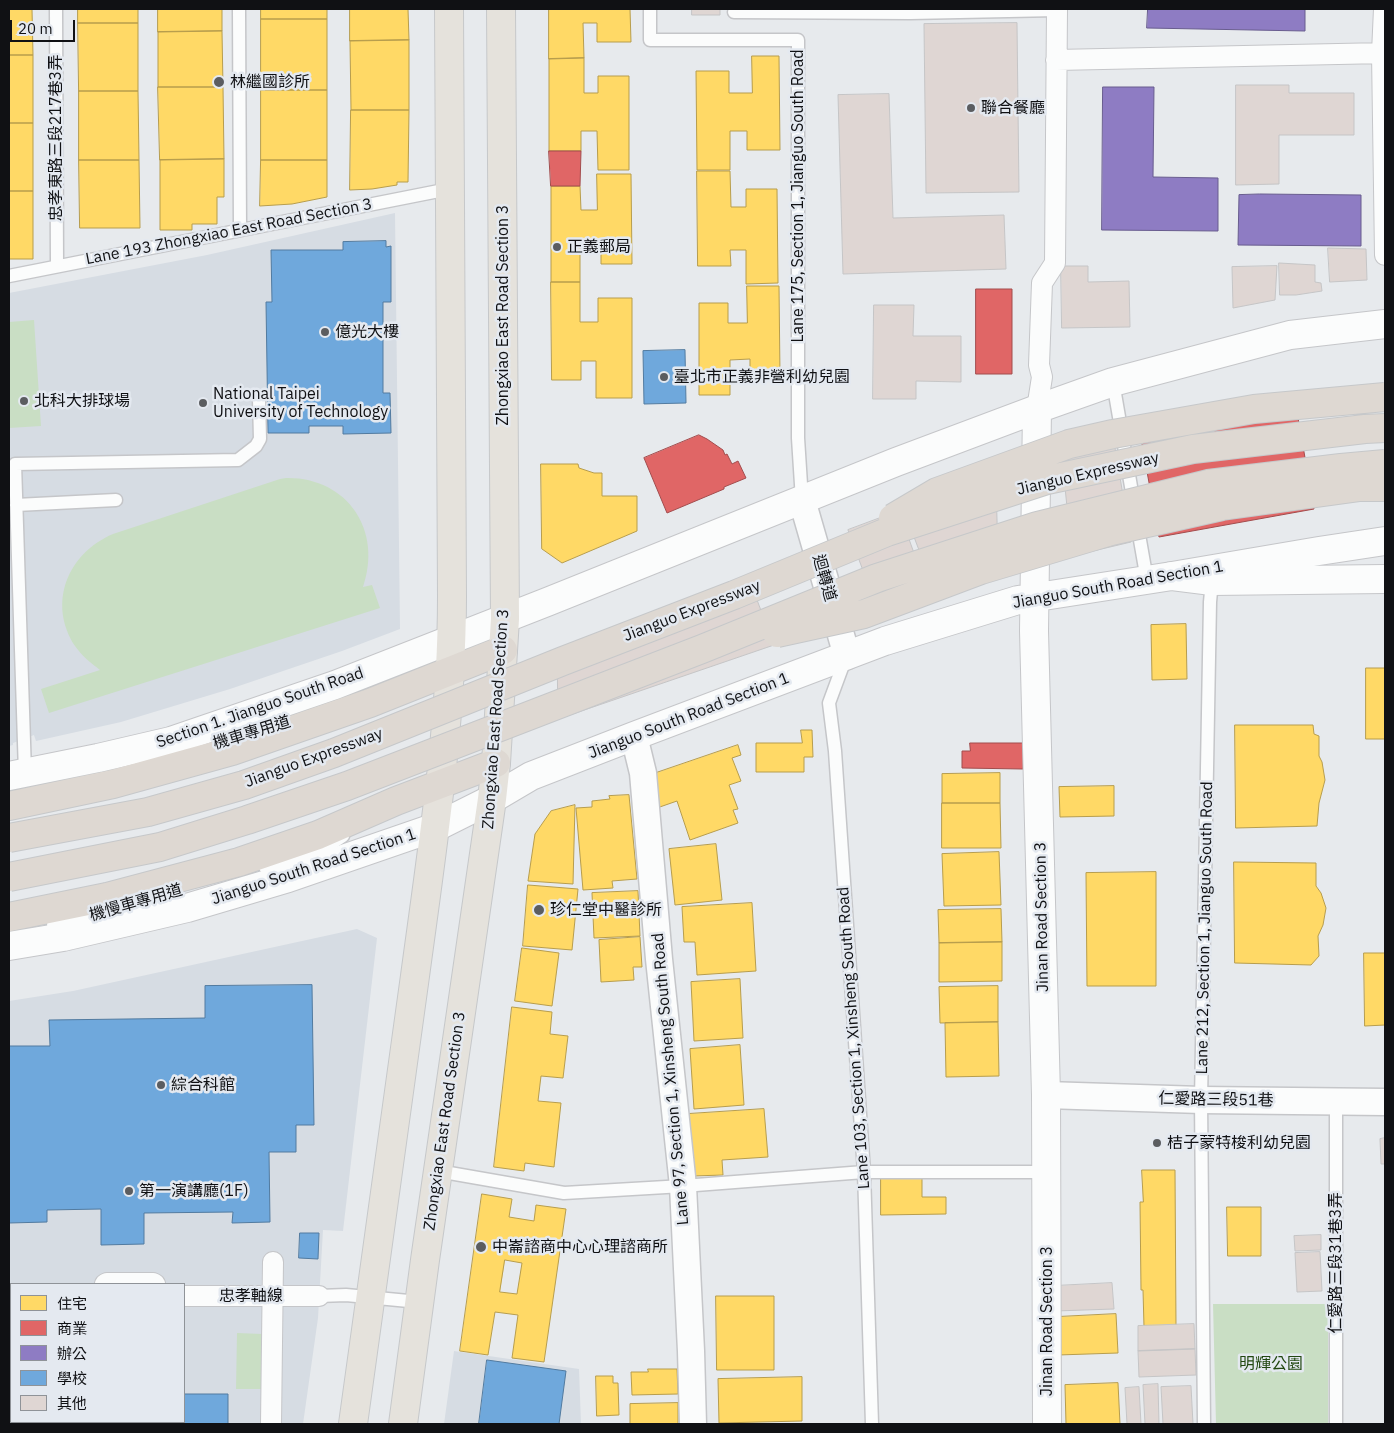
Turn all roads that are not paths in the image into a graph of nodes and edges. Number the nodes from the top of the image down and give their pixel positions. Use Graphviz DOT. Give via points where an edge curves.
graph roads {
  1 [pos="56,9"];
  2 [pos="239,9"];
  3 [pos="449,9"];
  4 [pos="501,9"];
  5 [pos="650,9"];
  6 [pos="1384,9"];
  7 [pos="1057,10"];
  8 [pos="734,12"];
  9 [pos="1384,53"];
  10 [pos="1056,60"];
  11 [pos="449,189"];
  12 [pos="240,230"];
  13 [pos="1385,255"];
  14 [pos="57,266"];
  15 [pos="9,276"];
  16 [pos="1385,324"];
  17 [pos="1113,382"];
  18 [pos="1385,397"];
  19 [pos="259,399"];
  20 [pos="1037,409"];
  21 [pos="1385,428"];
  22 [pos="1385,464"];
  23 [pos="1385,487"];
  24 [pos="116,500"];
  25 [pos="802,500"];
  26 [pos="16,506"];
  27 [pos="1385,541"];
  28 [pos="821,559"];
  29 [pos="1160,578"];
  30 [pos="1385,579"];
  31 [pos="1212,582"];
  32 [pos="1034,597"];
  33 [pos="505,619"];
  34 [pos="452,639"];
  35 [pos="702,649"];
  36 [pos="504,650"];
  37 [pos="847,656"];
  38 [pos="450,671"];
  39 [pos="407,688"];
  40 [pos="634,736"];
  41 [pos="496,763"];
  42 [pos="17,774"];
  43 [pos="440,783"];
  44 [pos="9,795"];
  45 [pos="492,799"];
  46 [pos="396,801"];
  47 [pos="9,806"];
  48 [pos="436,827"];
  49 [pos="9,838"];
  50 [pos="9,878"];
  51 [pos="186,889"];
  52 [pos="129,905"];
  53 [pos="9,917"];
  54 [pos="44,926"];
  55 [pos="9,946"];
  56 [pos="1046,1095"];
  57 [pos="1201,1100"];
  58 [pos="1336,1102"];
  59 [pos="1385,1102"];
  60 [pos="438,1171"];
  61 [pos="864,1172"];
  62 [pos="1046,1172"];
  63 [pos="683,1186"];
  64 [pos="273,1262"];
  65 [pos="107,1283"];
  66 [pos="154,1283"];
  67 [pos="273,1295"];
  68 [pos="185,1296"];
  69 [pos="319,1296"];
  70 [pos="371,1297"];
  71 [pos="419,1302"];
  72 [pos="271,1424"];
  73 [pos="353,1424"];
  74 [pos="403,1424"];
  75 [pos="693,1424"];
  76 [pos="872,1424"];
  77 [pos="1047,1424"];
  78 [pos="1204,1424"];
  79 [pos="1336,1424"];
  1 -- 14 [label="lane, 忠孝東路三段217巷3弄"];
  2 -- 12 [label="lane"];
  3 -- 11 [label="main road"];
  4 -- 33 [label="main road, Zhongxiao East Road Section 3"];
  5 -- 25 [label="lane, Lane 175, Section 1, Jianguo South Road" via="650,40 798,40 798,438"];
  6 -- 9 [label="street"];
  7 -- 8 [label="lane"];
  7 -- 10 [label="street"];
  9 -- 10 [label="street"];
  9 -- 13 [label="street"];
  10 -- 20 [label="street" via="1055,263 1042,283 1039,365 1042,377"];
  11 -- 12 [label="lane, Lane 193 Zhongxiao East Road Section 3"];
  11 -- 34 [label="main road"];
  12 -- 14 [label="lane, Lane 193 Zhongxiao East Road Section 3"];
  14 -- 15 [label="lane, Lane 193 Zhongxiao East Road Section 3"];
  16 -- 17 [label="street" via="1290,335"];
  17 -- 20 [label="street"];
  17 -- 29 [label="lane"];
  18 -- 28 [label="highway, bridge" via="1254,409 1069,444 938,492"];
  19 -- 26 [label="lane" via="260,439 238,460 15,464"];
  20 -- 25 [label="street"];
  20 -- 32 [label="street, Jinan Road Section 3"];
  21 -- 28 [label="highway, Jianguo Expressway, bridge" via="1193,449 1047,480 887,532"];
  22 -- 35 [label="highway, bridge" via="1208,484 1037,526 877,578"];
  23 -- 35 [label="highway, bridge" via="1360,487 1222,506 1111,531 981,570 864,614"];
  24 -- 26 [label="lane"];
  25 -- 33 [label="street"];
  25 -- 37 [label="street, 迴轉道"];
  26 -- 42 [label="lane" via="23,732"];
  27 -- 29 [label="street, Jianguo South Road Section 1"];
  28 -- 49 [label="highway, Jianguo Expressway, bridge" via="334,753 244,785 148,812"];
  29 -- 31 [label="street"];
  29 -- 32 [label="street, Jianguo South Road Section 1"];
  30 -- 31 [label="street"];
  31 -- 57 [label="lane, Lane 212, Section 1, Jianguo South Road"];
  32 -- 37 [label="street, Jianguo South Road Section 1" via="885,641"];
  32 -- 56 [label="street, Jinan Road Section 3"];
  33 -- 34 [label="street, Section 1. Jianguo South Road"];
  33 -- 36 [label="main road, Zhongxiao East Road Section 3"];
  34 -- 38 [label="main road"];
  34 -- 42 [label="street, Section 1. Jianguo South Road" via="335,685 171,741"];
  35 -- 50 [label="highway, bridge" via="347,786 247,820 160,847"];
  36 -- 38 [label="highway"];
  36 -- 41 [label="main road, Zhongxiao East Road Section 3"];
  37 -- 40 [label="street, Jianguo South Road Section 1"];
  37 -- 61 [label="lane, Lane 103, Section 1, Xinsheng South Road" via="829,703"];
  38 -- 39 [label="highway"];
  38 -- 43 [label="main road"];
  39 -- 44 [label="lane, 機車專用道" via="367,694 266,731 161,761"];
  39 -- 47 [label="highway" via="232,751 113,784"];
  40 -- 45 [label="street, Jianguo South Road Section 1" via="531,776"];
  40 -- 63 [label="street, Lane 97, Section 1, Xinsheng South Road" via="643,773"];
  41 -- 43 [label="highway"];
  41 -- 45 [label="main road, Zhongxiao East Road Section 3"];
  43 -- 46 [label="highway"];
  43 -- 48 [label="main road"];
  45 -- 48 [label="street, Jianguo South Road Section 1"];
  45 -- 60 [label="main road, Zhongxiao East Road Section 3"];
  46 -- 51 [label="lane, 機慢車專用道" via="320,851"];
  46 -- 53 [label="highway" via="318,835 240,862 108,898"];
  48 -- 55 [label="street, Jianguo South Road Section 1" via="288,878 187,908 64,937"];
  48 -- 70 [label="main road"];
  52 -- 54 [label="lane, 機慢車專用道"];
  56 -- 57 [label="street, 仁愛路三段51巷"];
  56 -- 62 [label="street, Jinan Road Section 3"];
  57 -- 58 [label="street, 仁愛路三段51巷"];
  57 -- 78 [label="lane, Lane 212, Section 1, Jianguo South Road"];
  58 -- 59 [label="street, 仁愛路三段51巷"];
  58 -- 79 [label="lane, 仁愛路三段31巷3弄"];
  60 -- 63 [label="lane" via="564,1192"];
  60 -- 71 [label="main road, Zhongxiao East Road Section 3"];
  61 -- 62 [label="lane"];
  61 -- 63 [label="lane"];
  61 -- 76 [label="lane, Lane 103, Section 1, Xinsheng South Road"];
  62 -- 77 [label="street, Jinan Road Section 3"];
  63 -- 75 [label="street, Lane 97, Section 1, Xinsheng South Road"];
  64 -- 67 [label="street"];
  65 -- 66 [label="street"];
  67 -- 68 [label="street, 忠孝軸線"];
  67 -- 69 [label="street, 忠孝軸線"];
  67 -- 72 [label="street"];
  69 -- 70 [label="lane"];
  70 -- 71 [label="lane"];
  70 -- 73 [label="main road"];
  71 -- 74 [label="main road, Zhongxiao East Road Section 3"];
}
